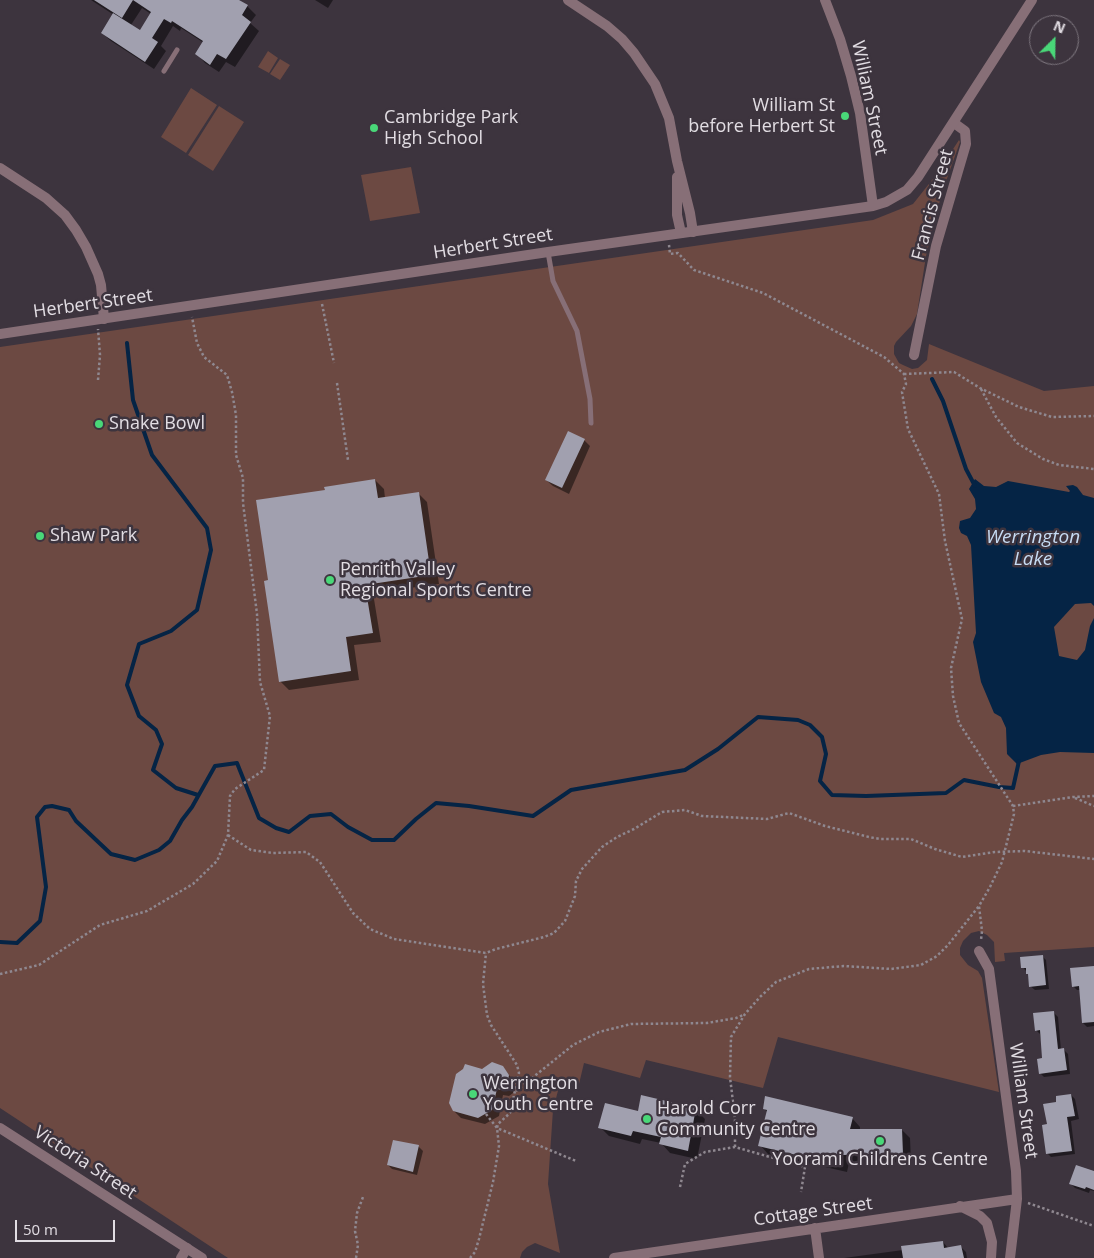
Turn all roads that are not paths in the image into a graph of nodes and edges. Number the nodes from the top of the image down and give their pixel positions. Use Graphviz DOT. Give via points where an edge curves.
graph roads {
  1 [pos="568,0"];
  2 [pos="825,0"];
  3 [pos="1032,0"];
  4 [pos="177,50"];
  5 [pos="164,71"];
  6 [pos="954,123"];
  7 [pos="677,161"];
  8 [pos="0,168"];
  9 [pos="873,206"];
  10 [pos="693,232"];
  11 [pos="681,233"];
  12 [pos="548,252"];
  13 [pos="101,319"];
  14 [pos="0,334"];
  15 [pos="914,355"];
  16 [pos="591,423"];
  17 [pos="979,951"];
  18 [pos="0,1128"];
  19 [pos="1018,1199"];
  20 [pos="960,1206"];
  21 [pos="815,1228"];
  22 [pos="187,1248"];
  23 [pos="181,1258"];
  24 [pos="202,1258"];
  25 [pos="614,1258"];
  26 [pos="820,1258"];
  27 [pos="991,1258"];
  28 [pos="1010,1258"];
  1 -- 7 [label="street" via="607,26 646,69 665,107"];
  2 -- 9 [label="street, William Street" via="852,76"];
  3 -- 6 [label="street"];
  4 -- 5 [label="lane"];
  6 -- 9 [label="street, Herbert Street" via="907,190"];
  6 -- 15 [label="street, Francis Street" via="965,131 966,144 936,246"];
  7 -- 10 [label="street"];
  7 -- 11 [label="street" via="677,214"];
  8 -- 13 [label="street" via="46,198 76,230 98,274"];
  9 -- 10 [label="street, Herbert Street"];
  10 -- 11 [label="street, Herbert Street"];
  11 -- 12 [label="street, Herbert Street"];
  12 -- 13 [label="street, Herbert Street"];
  12 -- 16 [label="lane" via="553,281 577,331"];
  13 -- 14 [label="street, Herbert Street"];
  17 -- 19 [label="street, William Street" via="990,969"];
  18 -- 22 [label="street, Victoria Street"];
  19 -- 20 [label="street, Cottage Street"];
  19 -- 28 [label="street, William Street"];
  20 -- 21 [label="street, Cottage Street"];
  20 -- 27 [label="street" via="987,1223 992,1242"];
  21 -- 25 [label="street, Cottage Street"];
  21 -- 26 [label="street"];
  22 -- 23 [label="street"];
  22 -- 24 [label="street, Victoria Street"];
}
